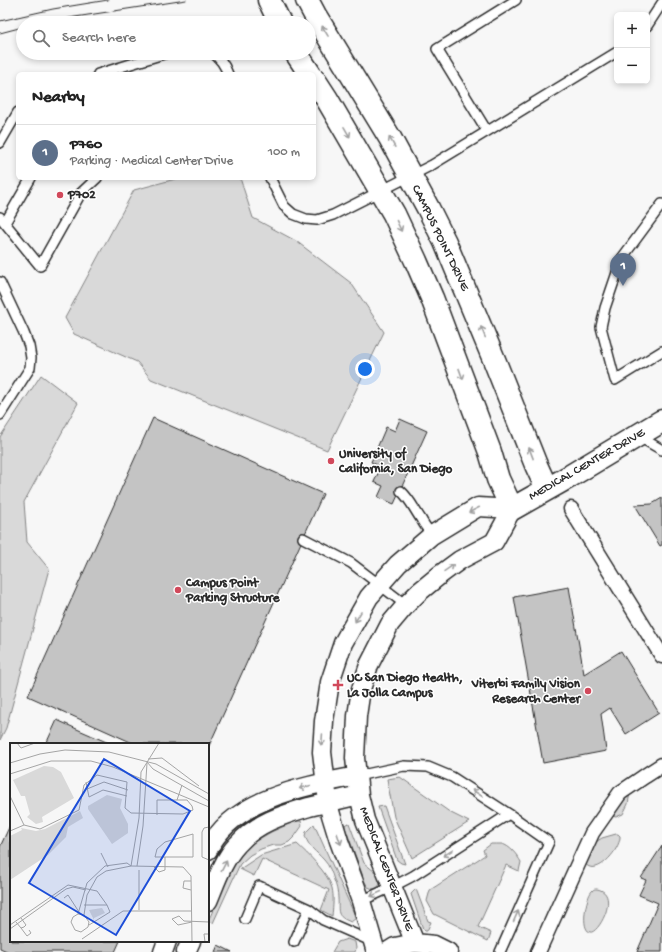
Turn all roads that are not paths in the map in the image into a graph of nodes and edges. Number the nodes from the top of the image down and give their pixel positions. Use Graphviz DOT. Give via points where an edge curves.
graph roads {
  1 [pos="269,0"];
  2 [pos="307,0"];
  3 [pos="516,0"];
  4 [pos="662,3"];
  5 [pos="277,16"];
  6 [pos="316,16"];
  7 [pos="316,17"];
  8 [pos="650,21"];
  9 [pos="614,54"];
  10 [pos="144,60"];
  11 [pos="220,60"];
  12 [pos="301,60"];
  13 [pos="105,72"];
  14 [pos="227,72"];
  15 [pos="309,72"];
  16 [pos="316,82"];
  17 [pos="16,115"];
  18 [pos="486,131"];
  19 [pos="0,143"];
  20 [pos="410,176"];
  21 [pos="30,180"];
  22 [pos="95,180"];
  23 [pos="271,180"];
  24 [pos="381,191"];
  25 [pos="662,204"];
  26 [pos="3,220"];
  27 [pos="0,282"];
  28 [pos="662,351"];
  29 [pos="0,415"];
  30 [pos="662,421"];
  31 [pos="638,436"];
  32 [pos="662,450"];
  33 [pos="547,489"];
  34 [pos="400,491"];
  35 [pos="512,509"];
  36 [pos="571,509"];
  37 [pos="432,535"];
  38 [pos="303,538"];
  39 [pos="380,585"];
  40 [pos="406,605"];
  41 [pos="662,656"];
  42 [pos="662,765"];
  43 [pos="356,776"];
  44 [pos="326,782"];
  45 [pos="359,795"];
  46 [pos="328,802"];
  47 [pos="509,814"];
  48 [pos="209,848"];
  49 [pos="392,887"];
  50 [pos="209,899"];
  51 [pos="361,901"];
  52 [pos="309,909"];
  53 [pos="245,919"];
  54 [pos="167,942"];
  55 [pos="191,942"];
  56 [pos="294,942"];
  57 [pos="415,943"];
  58 [pos="379,949"];
  59 [pos="163,952"];
  60 [pos="186,952"];
  61 [pos="448,952"];
  62 [pos="500,952"];
  63 [pos="538,952"];
  1 -- 5 [label="street"];
  6 -- 2 [label="street, CAMPUS POINT DRIVE, one-way"];
  3 -- 18 [label="lane" via="437,49"];
  4 -- 8 [label="lane"];
  20 -- 7 [label="street, CAMPUS POINT DRIVE, one-way" via="390,138"];
  9 -- 18 [label="lane"];
  10 -- 13 [label="lane"];
  11 -- 14 [label="lane"];
  12 -- 15 [label="street"];
  16 -- 24 [label="street, one-way"];
  17 -- 19 [label="lane"];
  18 -- 20 [label="lane"];
  20 -- 24 [label="lane"];
  33 -- 20 [label="street, CAMPUS POINT DRIVE, one-way" via="454,262"];
  21 -- 26 [label="lane"];
  22 -- 26 [label="lane" via="81,193 40,266"];
  23 -- 24 [label="lane" via="284,206 294,214 316,220 333,216"];
  24 -- 35 [label="street, one-way" via="432,298 498,479"];
  25 -- 28 [label="lane" via="622,258 601,327 615,380"];
  27 -- 29 [label="lane" via="24,333 31,358 30,368"];
  30 -- 31 [label="street, MEDICAL CENTER DRIVE"];
  31 -- 32 [label="lane"];
  31 -- 33 [label="street, MEDICAL CENTER DRIVE"];
  33 -- 35 [label="street, MEDICAL CENTER DRIVE"];
  34 -- 37 [label="lane" via="407,497"];
  35 -- 37 [label="street, one-way" via="478,507"];
  40 -- 35 [label="street, MEDICAL CENTER DRIVE, one-way" via="447,569 494,542"];
  36 -- 41 [label="street"];
  37 -- 39 [label="street" via="398,564"];
  38 -- 39 [label="lane" via="351,563"];
  39 -- 40 [label="lane"];
  39 -- 44 [label="street, one-way" via="369,597 343,642 330,682 322,752"];
  40 -- 43 [label="street, MEDICAL CENTER DRIVE" via="390,624 369,665 361,689 357,716"];
  42 -- 63 [label="street" via="620,793 592,833"];
  43 -- 44 [label="street"];
  43 -- 45 [label="street, MEDICAL CENTER DRIVE"];
  47 -- 43 [label="lane, one-way" via="452,777 428,767 404,766"];
  44 -- 46 [label="street"];
  44 -- 48 [label="street, one-way" via="264,801 237,816 222,828"];
  45 -- 46 [label="street, MEDICAL CENTER DRIVE"];
  45 -- 49 [label="street, MEDICAL CENTER DRIVE" via="365,820"];
  50 -- 46 [label="street, MEDICAL CENTER DRIVE, one-way" via="226,861 237,845 256,827 279,816"];
  46 -- 51 [label="street, one-way"];
  47 -- 49 [label="lane, one-way"];
  62 -- 47 [label="lane, one-way" via="549,842"];
  49 -- 51 [label="lane, one-way"];
  49 -- 57 [label="street, MEDICAL CENTER DRIVE"];
  51 -- 58 [label="street"];
  52 -- 53 [label="lane" via="259,886"];
  52 -- 56 [label="lane"];
  52 -- 58 [label="lane" via="323,920"];
  54 -- 59 [label="street"];
  55 -- 60 [label="street"];
  57 -- 58 [label="street, MEDICAL CENTER DRIVE"];
  57 -- 61 [label="street, MEDICAL CENTER DRIVE" via="434,945"];
}
